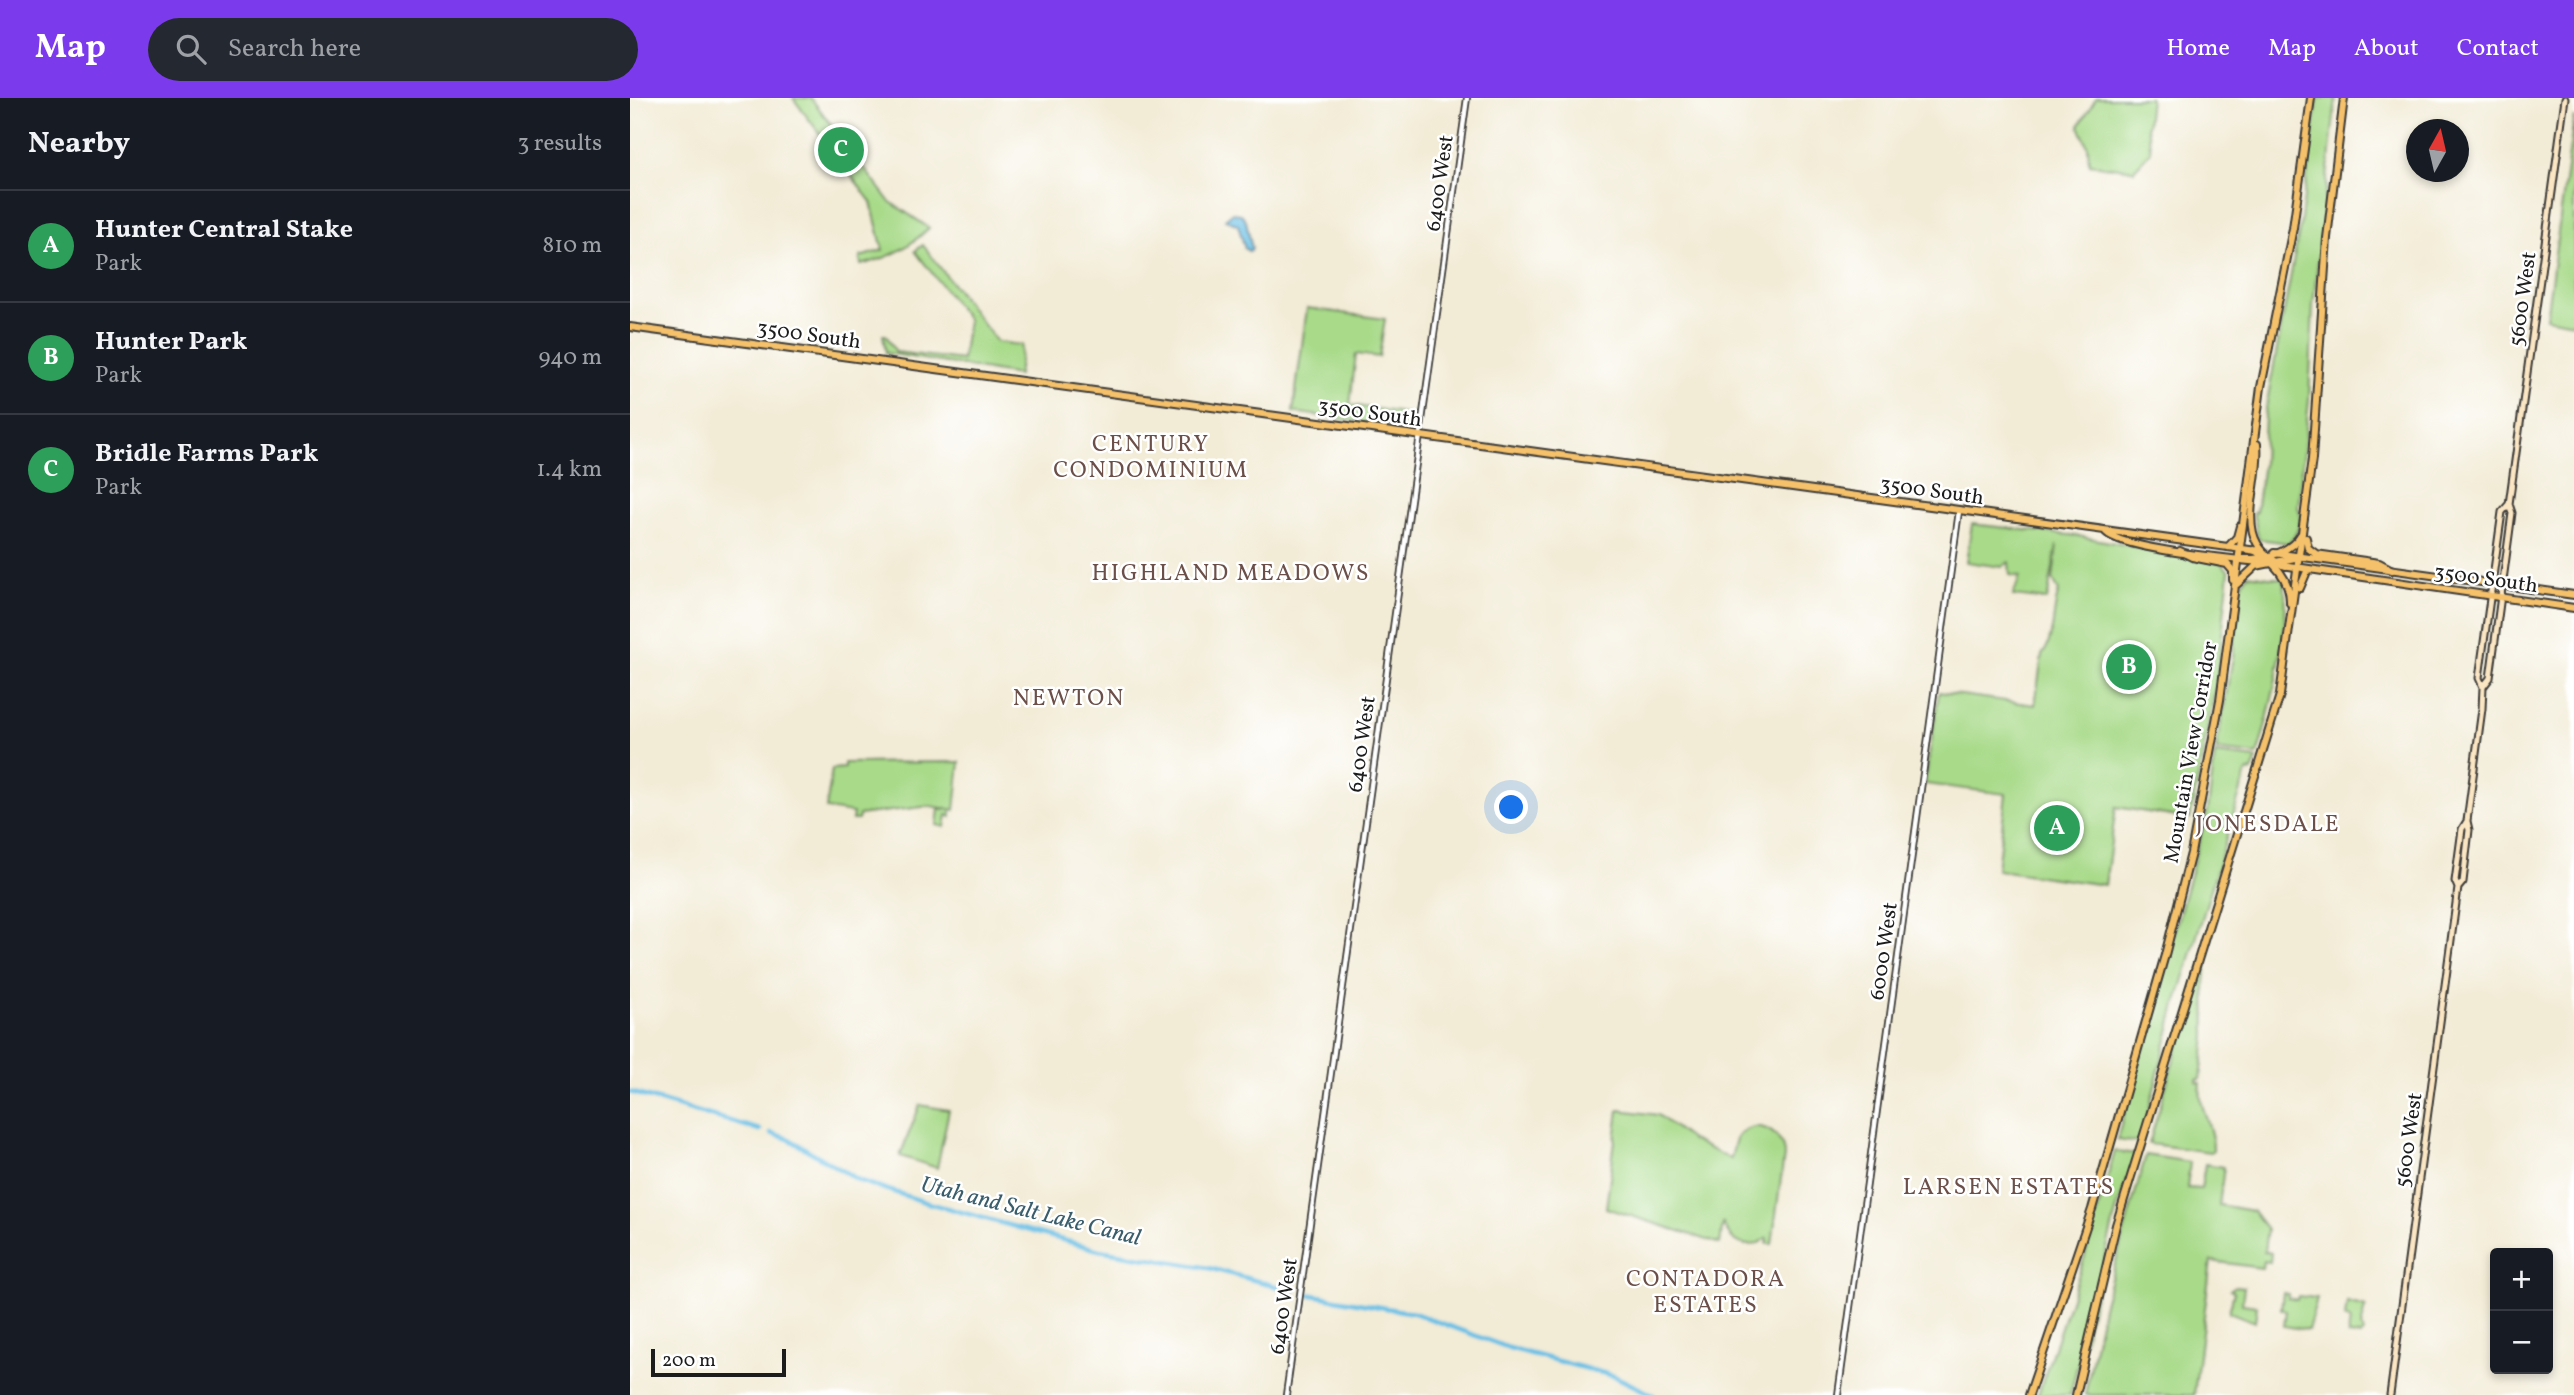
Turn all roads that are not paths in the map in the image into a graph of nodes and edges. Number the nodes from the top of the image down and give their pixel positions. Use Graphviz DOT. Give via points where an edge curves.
graph roads {
  1 [pos="1466,98"];
  2 [pos="2311,98"];
  3 [pos="2344,98"];
  4 [pos="2565,98"];
  5 [pos="630,327"];
  6 [pos="2257,413"];
  7 [pos="1420,436"];
  8 [pos="2255,437"];
  9 [pos="2312,459"];
  10 [pos="2509,504"];
  11 [pos="1959,511"];
  12 [pos="2303,530"];
  13 [pos="2106,532"];
  14 [pos="2228,547"];
  15 [pos="2241,548"];
  16 [pos="2180,551"];
  17 [pos="2300,557"];
  18 [pos="2270,558"];
  19 [pos="2239,559"];
  20 [pos="2299,568"];
  21 [pos="2308,569"];
  22 [pos="2392,570"];
  23 [pos="2492,584"];
  24 [pos="2502,585"];
  25 [pos="2236,586"];
  26 [pos="2574,595"];
  27 [pos="2490,597"];
  28 [pos="2501,598"];
  29 [pos="2574,608"];
  30 [pos="2227,655"];
  31 [pos="2287,662"];
  32 [pos="2284,680"];
  33 [pos="2483,687"];
  34 [pos="1286,1395"];
  35 [pos="1838,1395"];
  36 [pos="2029,1395"];
  37 [pos="2076,1395"];
  38 [pos="2390,1395"];
  1 -- 7 [label="street, 6400 West"];
  2 -- 6 [label="main road, Mountain View Corridor" via="2293,228"];
  3 -- 9 [label="main road" via="2327,238"];
  4 -- 10 [label="main road, 5600 West"];
  5 -- 7 [label="main road, 3500 South"];
  6 -- 8 [label="main road, Mountain View Corridor"];
  6 -- 14 [label="main road" via="2239,531"];
  7 -- 11 [label="main road, 3500 South"];
  7 -- 34 [label="street, 6400 West"];
  8 -- 15 [label="main road, Mountain View Corridor"];
  8 -- 18 [label="main road" via="2258,453 2250,522"];
  9 -- 12 [label="main road"];
  9 -- 22 [label="main road" via="2308,548 2316,554 2379,563"];
  10 -- 23 [label="main road, 5600 West" via="2502,512"];
  10 -- 24 [label="main road, 5600 West" via="2512,513"];
  11 -- 13 [label="main road, 3500 South"];
  11 -- 35 [label="street, 6000 West"];
  12 -- 17 [label="main road"];
  12 -- 18 [label="main road" via="2293,544"];
  13 -- 14 [label="main road, 3500 South"];
  13 -- 16 [label="main road, 3500 South" via="2111,537"];
  14 -- 15 [label="main road, 3500 South"];
  15 -- 18 [label="main road, 3500 South"];
  15 -- 19 [label="main road, Mountain View Corridor"];
  16 -- 19 [label="main road, 3500 South"];
  16 -- 30 [label="main road" via="2224,562 2233,571"];
  17 -- 18 [label="main road, 3500 South"];
  17 -- 20 [label="main road"];
  17 -- 22 [label="main road, 3500 South"];
  18 -- 19 [label="main road, 3500 South"];
  18 -- 20 [label="main road, 3500 South"];
  18 -- 25 [label="main road" via="2246,572"];
  18 -- 31 [label="main road" via="2290,592"];
  19 -- 25 [label="main road, Mountain View Corridor"];
  20 -- 21 [label="main road, 3500 South"];
  20 -- 31 [label="main road"];
  21 -- 27 [label="main road, 3500 South"];
  21 -- 32 [label="main road" via="2301,581"];
  22 -- 23 [label="main road, 3500 South"];
  23 -- 24 [label="main road, 3500 South"];
  23 -- 27 [label="main road, 5600 West"];
  24 -- 26 [label="main road, 3500 South"];
  24 -- 28 [label="main road, 5600 West"];
  25 -- 30 [label="main road, Mountain View Corridor"];
  27 -- 28 [label="main road, 3500 South"];
  27 -- 33 [label="main road, 5600 West" via="2479,678"];
  28 -- 29 [label="main road, 3500 South"];
  28 -- 33 [label="main road, 5600 West" via="2490,678"];
  30 -- 36 [label="main road, Mountain View Corridor" via="2208,769 2171,932 2092,1209"];
  31 -- 32 [label="main road"];
  32 -- 37 [label="main road" via="2116,1225"];
  33 -- 38 [label="main road, 5600 West" via="2463,882 2458,888"];
}
